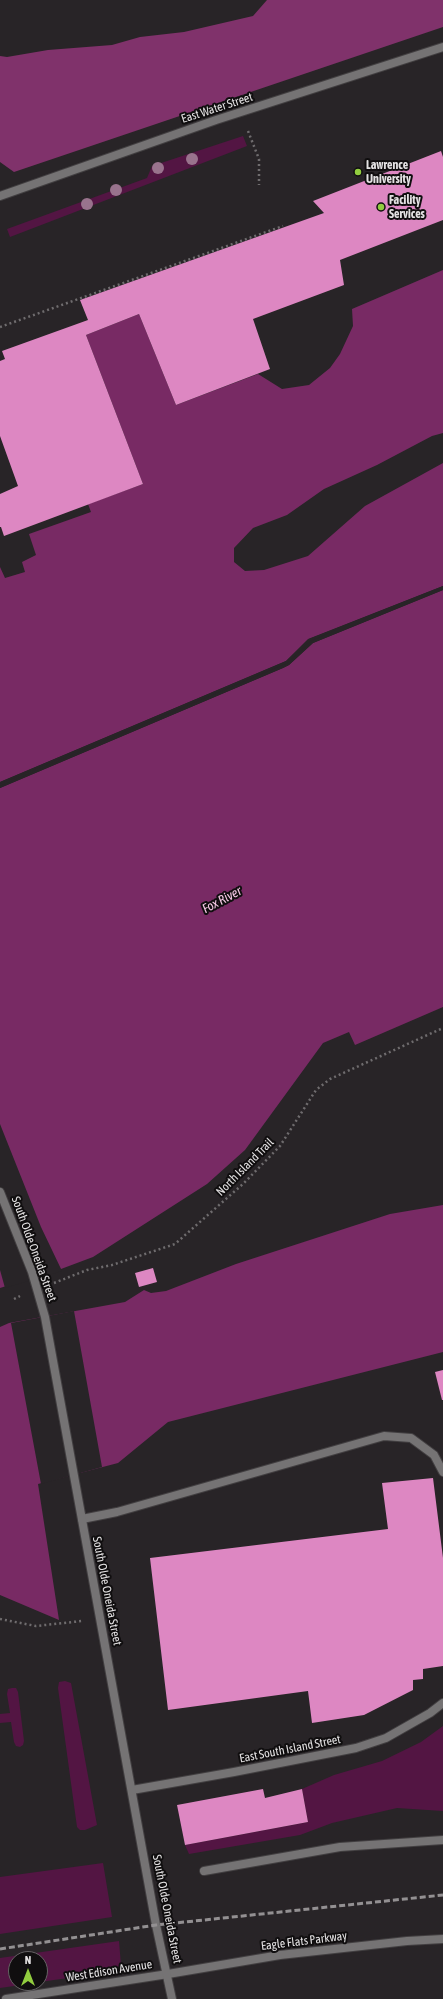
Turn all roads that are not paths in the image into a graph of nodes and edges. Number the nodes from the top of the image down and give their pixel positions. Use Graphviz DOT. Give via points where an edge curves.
graph roads {
  1 [pos="443,47"];
  2 [pos="0,196"];
  3 [pos="0,1192"];
  4 [pos="443,1472"];
  5 [pos="82,1519"];
  6 [pos="443,1703"];
  7 [pos="132,1790"];
  8 [pos="443,1840"];
  9 [pos="204,1871"];
  10 [pos="443,1939"];
  11 [pos="168,1974"];
  12 [pos="6,1999"];
  13 [pos="172,1999"];
  1 -- 2 [label="street, East Water Street" via="216,120"];
  3 -- 5 [label="street, South Olde Oneida Street" via="45,1316"];
  4 -- 5 [label="street" via="434,1455 411,1438 384,1436"];
  5 -- 7 [label="street, South Olde Oneida Street"];
  6 -- 7 [label="street, East South Island Street" via="386,1738 356,1748"];
  7 -- 11 [label="street, South Olde Oneida Street" via="156,1925"];
  8 -- 9 [label="street" via="340,1847"];
  10 -- 11 [label="street, Eagle Flats Parkway" via="280,1955"];
  11 -- 12 [label="street, West Edison Avenue"];
  11 -- 13 [label="street, South Olde Oneida Street"];
}
